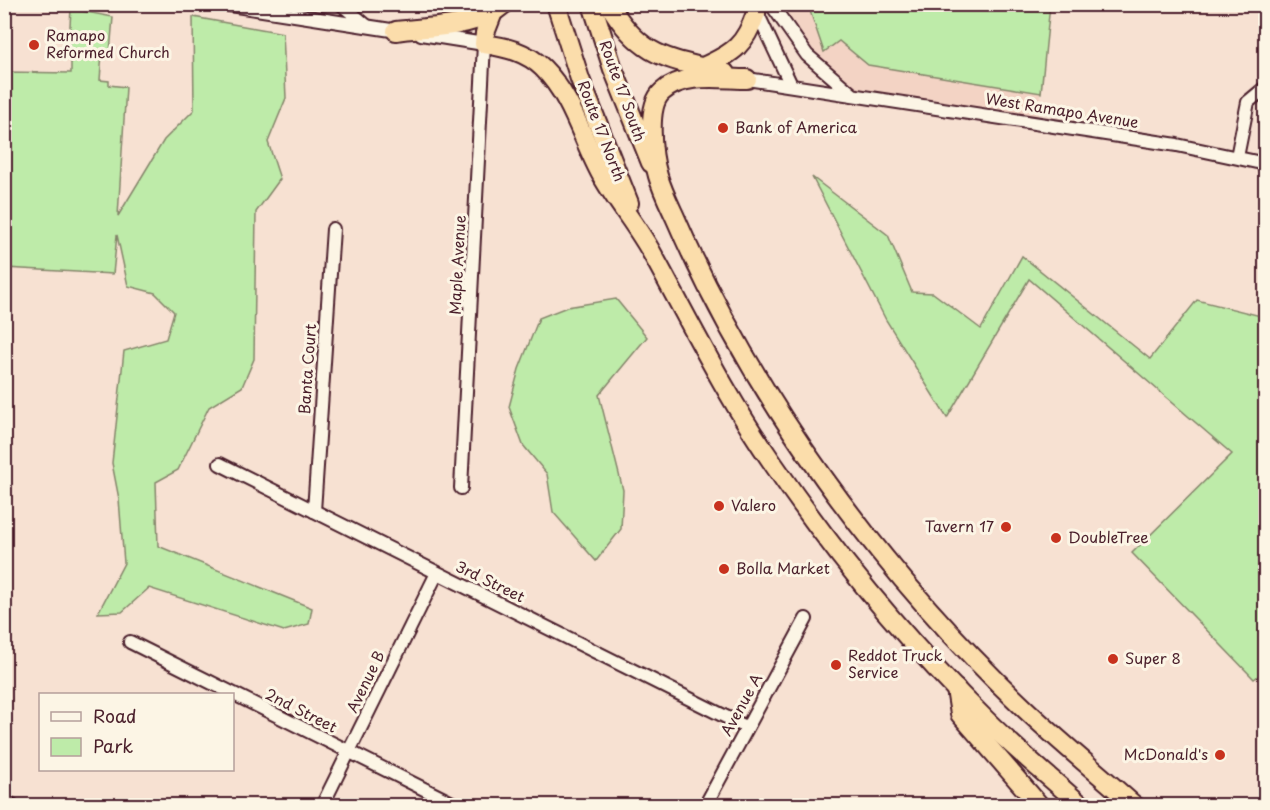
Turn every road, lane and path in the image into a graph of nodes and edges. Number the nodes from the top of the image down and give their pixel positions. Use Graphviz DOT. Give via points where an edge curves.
graph roads {
  1 [pos="223,4"];
  2 [pos="341,4"];
  3 [pos="556,4"];
  4 [pos="592,4"];
  5 [pos="609,4"];
  6 [pos="245,6"];
  7 [pos="760,7"];
  8 [pos="266,8"];
  9 [pos="498,10"];
  10 [pos="368,27"];
  11 [pos="396,31"];
  12 [pos="484,44"];
  13 [pos="703,67"];
  14 [pos="747,79"];
  15 [pos="791,85"];
  16 [pos="1266,87"];
  17 [pos="853,95"];
  18 [pos="1237,157"];
  19 [pos="1266,164"];
  20 [pos="657,175"];
  21 [pos="333,229"];
  22 [pos="653,254"];
  23 [pos="220,464"];
  24 [pos="462,488"];
  25 [pos="314,511"];
  26 [pos="437,573"];
  27 [pos="806,618"];
  28 [pos="130,642"];
  29 [pos="956,689"];
  30 [pos="231,693"];
  31 [pos="234,694"];
  32 [pos="746,727"];
  33 [pos="348,752"];
  34 [pos="4,801"];
  35 [pos="14,806"];
  36 [pos="322,806"];
  37 [pos="458,806"];
  38 [pos="705,806"];
  39 [pos="1040,806"];
  40 [pos="1082,806"];
  41 [pos="1134,806"];
  1 -- 6 [label="street"];
  2 -- 10 [label="street"];
  3 -- 22 [label="highway, Route 17 North" via="596,123"];
  4 -- 20 [label="highway, Route 17 South" via="628,111"];
  5 -- 13 [label="highway" via="623,26 652,52"];
  6 -- 8 [label="street"];
  7 -- 13 [label="highway" via="739,46"];
  7 -- 15 [label="street"];
  7 -- 17 [label="street"];
  8 -- 10 [label="street"];
  9 -- 11 [label="highway" via="464,22"];
  9 -- 12 [label="highway" via="485,33"];
  10 -- 11 [label="street"];
  11 -- 12 [label="street"];
  12 -- 22 [label="highway" via="525,55 549,75 580,124 601,174"];
  12 -- 24 [label="street, Maple Avenue"];
  13 -- 14 [label="highway"];
  14 -- 15 [label="street, West Ramapo Avenue"];
  14 -- 20 [label="highway" via="685,80 660,93 651,114"];
  15 -- 17 [label="street, West Ramapo Avenue"];
  16 -- 18 [label="street" via="1248,102"];
  17 -- 18 [label="street, West Ramapo Avenue"];
  18 -- 19 [label="street, West Ramapo Avenue"];
  20 -- 41 [label="highway, Route 17 South" via="691,254 746,354 804,448 856,519 914,591 988,672"];
  21 -- 25 [label="street, Banta Court"];
  22 -- 29 [label="highway" via="709,363 774,465 874,597"];
  23 -- 25 [label="street, 3rd Street"];
  25 -- 26 [label="street, 3rd Street"];
  26 -- 32 [label="street, 3rd Street"];
  26 -- 33 [label="street, Avenue B"];
  27 -- 32 [label="street, Avenue A"];
  28 -- 30 [label="street, 2nd Street"];
  29 -- 39 [label="highway" via="960,714"];
  29 -- 40 [label="highway"];
  31 -- 33 [label="street, 2nd Street"];
  32 -- 38 [label="street, Avenue A"];
  33 -- 36 [label="street, Avenue B"];
  33 -- 37 [label="street, 2nd Street"];
  34 -- 35 [label="street"];
}
